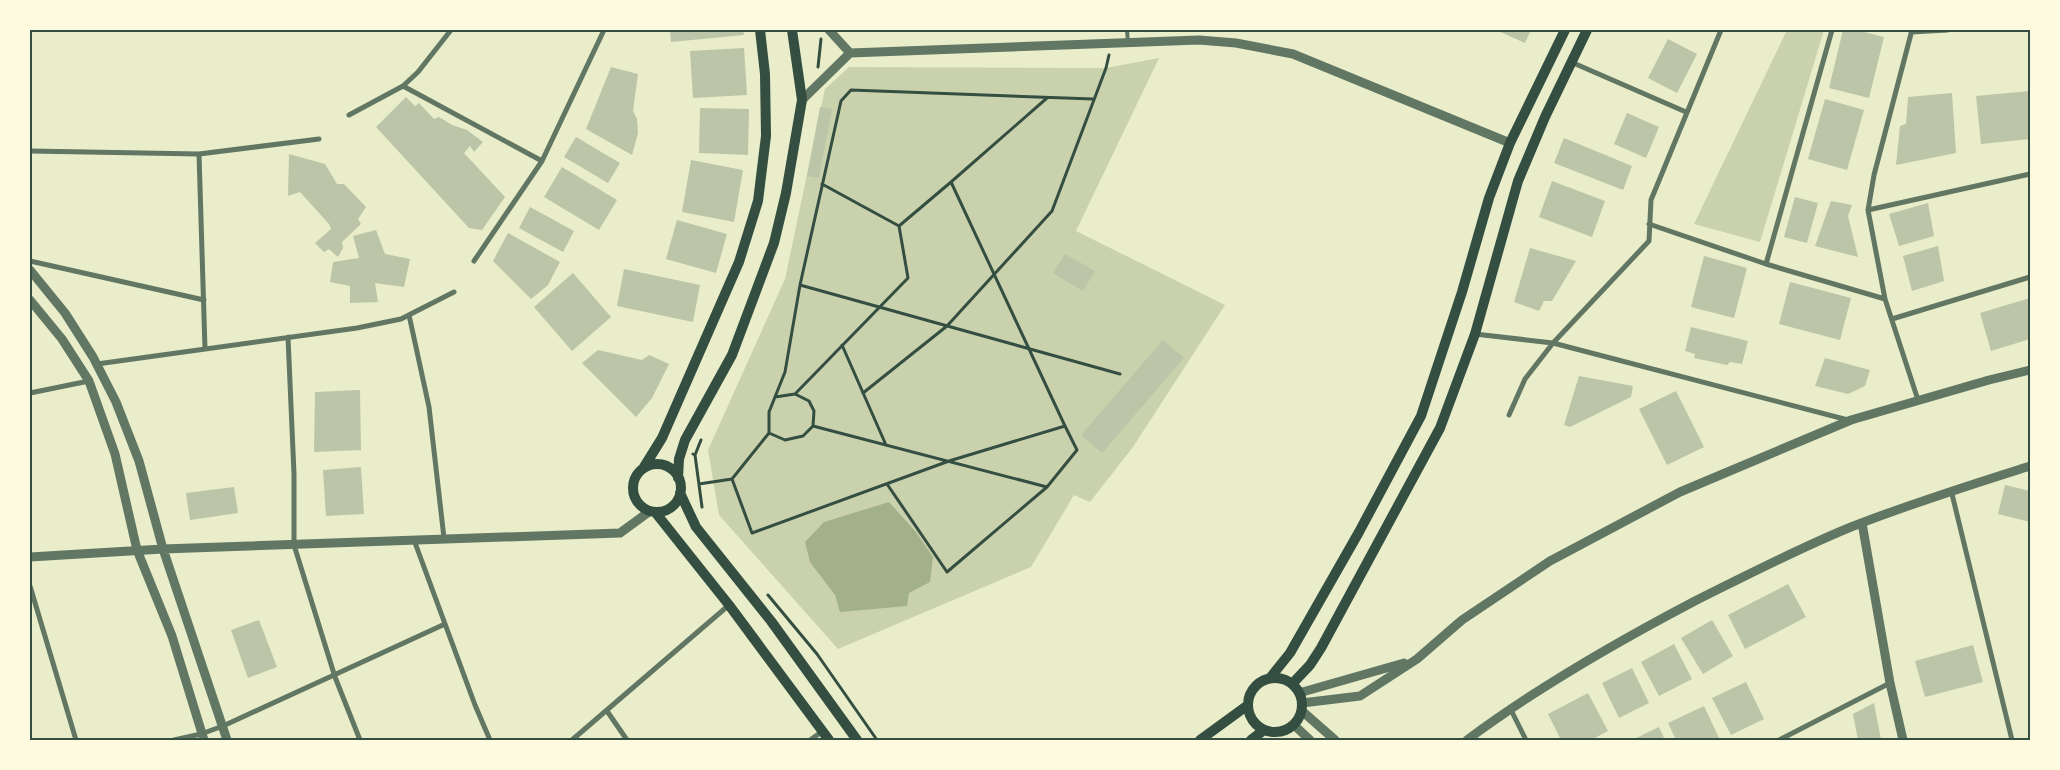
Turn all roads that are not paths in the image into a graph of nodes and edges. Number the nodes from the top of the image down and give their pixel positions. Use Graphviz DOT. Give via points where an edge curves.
graph roads {
  1 [pos="451,30"];
  2 [pos="604,30"];
  3 [pos="760,30"];
  4 [pos="792,30"];
  5 [pos="829,30"];
  6 [pos="1127,30"];
  7 [pos="1564,30"];
  8 [pos="1587,30"];
  9 [pos="1721,30"];
  10 [pos="1832,30"];
  11 [pos="1948,30"];
  12 [pos="1912,31"];
  13 [pos="1128,43"];
  14 [pos="850,53"];
  15 [pos="1571,62"];
  16 [pos="403,86"];
  17 [pos="802,100"];
  18 [pos="1686,112"];
  19 [pos="349,115"];
  20 [pos="319,139"];
  21 [pos="1510,143"];
  22 [pos="30,151"];
  23 [pos="199,154"];
  24 [pos="542,161"];
  25 [pos="2030,174"];
  26 [pos="1868,210"];
  27 [pos="1649,224"];
  28 [pos="30,261"];
  29 [pos="474,261"];
  30 [pos="1766,264"];
  31 [pos="30,270"];
  32 [pos="2030,277"];
  33 [pos="454,292"];
  34 [pos="1885,299"];
  35 [pos="30,300"];
  36 [pos="204,300"];
  37 [pos="409,315"];
  38 [pos="1892,319"];
  39 [pos="1475,334"];
  40 [pos="288,338"];
  41 [pos="1553,343"];
  42 [pos="205,349"];
  43 [pos="97,364"];
  44 [pos="2030,370"];
  45 [pos="88,380"];
  46 [pos="30,394"];
  47 [pos="1918,400"];
  48 [pos="1508,415"];
  49 [pos="1851,420"];
  50 [pos="2030,466"];
  51 [pos="644,467"];
  52 [pos="678,478"];
  53 [pos="1952,490"];
  54 [pos="680,493"];
  55 [pos="652,511"];
  56 [pos="1862,523"];
  57 [pos="444,538"];
  58 [pos="414,540"];
  59 [pos="294,545"];
  60 [pos="162,549"];
  61 [pos="137,550"];
  62 [pos="30,557"];
  63 [pos="30,586"];
  64 [pos="729,605"];
  65 [pos="445,624"];
  66 [pos="1416,659"];
  67 [pos="334,673"];
  68 [pos="1270,678"];
  69 [pos="1890,683"];
  70 [pos="1292,684"];
  71 [pos="1301,702"];
  72 [pos="1248,705"];
  73 [pos="1510,708"];
  74 [pos="607,711"];
  75 [pos="1294,725"];
  76 [pos="223,726"];
  77 [pos="1264,730"];
  78 [pos="823,731"];
  79 [pos="203,737"];
  80 [pos="76,740"];
  81 [pos="174,740"];
  82 [pos="228,740"];
  83 [pos="360,740"];
  84 [pos="490,740"];
  85 [pos="572,740"];
  86 [pos="627,740"];
  87 [pos="810,740"];
  88 [pos="829,740"];
  89 [pos="857,740"];
  90 [pos="1200,740"];
  91 [pos="1251,740"];
  92 [pos="1310,740"];
  93 [pos="1335,740"];
  94 [pos="1467,740"];
  95 [pos="1526,740"];
  96 [pos="1779,740"];
  97 [pos="1903,740"];
  98 [pos="2012,740"];
  1 -- 16 [label="street"];
  2 -- 24 [label="street"];
  3 -- 51 [label="main road" via="765,74 766,136 758,201 740,262 662,438"];
  4 -- 17 [label="main road"];
  5 -- 14 [label="street"];
  6 -- 13 [label="lane"];
  7 -- 21 [label="main road"];
  8 -- 15 [label="main road"];
  9 -- 18 [label="street"];
  10 -- 30 [label="street"];
  11 -- 12 [label="street"];
  12 -- 26 [label="street" via="1874,174"];
  13 -- 14 [label="street"];
  13 -- 21 [label="street" via="1199,40 1293,54"];
  14 -- 17 [label="street"];
  15 -- 18 [label="street"];
  15 -- 39 [label="main road" via="1518,181"];
  16 -- 19 [label="street"];
  16 -- 24 [label="street"];
  17 -- 52 [label="main road" via="774,243 732,355 685,440"];
  18 -- 27 [label="street" via="1651,200"];
  20 -- 23 [label="street"];
  21 -- 68 [label="main road" via="1489,198 1421,416 1290,653"];
  22 -- 23 [label="street"];
  23 -- 36 [label="street"];
  24 -- 29 [label="street"];
  25 -- 26 [label="street"];
  26 -- 34 [label="street"];
  27 -- 30 [label="street"];
  27 -- 41 [label="street" via="1649,241"];
  28 -- 36 [label="street"];
  30 -- 34 [label="street"];
  31 -- 43 [label="street" via="65,313"];
  32 -- 38 [label="street"];
  33 -- 37 [label="street"];
  34 -- 38 [label="street"];
  35 -- 45 [label="street" via="62,339"];
  36 -- 42 [label="street"];
  37 -- 40 [label="street" via="357,328"];
  37 -- 57 [label="street" via="429,407"];
  38 -- 47 [label="street"];
  39 -- 41 [label="street"];
  39 -- 70 [label="main road" via="1440,428 1414,479 1321,648"];
  40 -- 42 [label="street"];
  40 -- 59 [label="street"];
  41 -- 48 [label="street" via="1525,380"];
  41 -- 49 [label="street"];
  42 -- 43 [label="street"];
  43 -- 60 [label="street" via="139,461"];
  44 -- 47 [label="street"];
  45 -- 46 [label="street"];
  45 -- 61 [label="street" via="115,454"];
  47 -- 49 [label="street"];
  49 -- 66 [label="street" via="1680,492 1559,557 1462,620"];
  50 -- 53 [label="street"];
  51 -- 52 [label="main road" via="667,466"];
  51 -- 55 [label="main road" via="638,472 633,487 637,502"];
  52 -- 54 [label="main road"];
  53 -- 56 [label="street"];
  53 -- 98 [label="street"];
  54 -- 55 [label="main road" via="674,505 662,511"];
  54 -- 89 [label="main road" via="696,527 771,621"];
  55 -- 57 [label="street" via="620,533"];
  55 -- 64 [label="main road"];
  56 -- 69 [label="street"];
  56 -- 73 [label="street" via="1742,577 1613,644"];
  57 -- 58 [label="street"];
  58 -- 59 [label="street"];
  58 -- 65 [label="street"];
  59 -- 60 [label="street"];
  59 -- 67 [label="street"];
  60 -- 61 [label="street"];
  60 -- 76 [label="street"];
  61 -- 62 [label="street"];
  61 -- 79 [label="street" via="172,636"];
  63 -- 80 [label="street"];
  64 -- 74 [label="street"];
  64 -- 78 [label="main road"];
  65 -- 67 [label="street"];
  65 -- 84 [label="street"];
  66 -- 71 [label="street"];
  66 -- 71 [label="street" via="1360,696"];
  67 -- 76 [label="street"];
  67 -- 83 [label="street"];
  68 -- 70 [label="main road"];
  68 -- 72 [label="main road" via="1252,691"];
  69 -- 96 [label="street"];
  69 -- 97 [label="street"];
  70 -- 71 [label="main road"];
  71 -- 75 [label="main road"];
  71 -- 93 [label="street"];
  72 -- 77 [label="main road" via="1252,720"];
  72 -- 90 [label="main road"];
  73 -- 94 [label="street"];
  73 -- 95 [label="street"];
  74 -- 85 [label="street"];
  74 -- 86 [label="street"];
  75 -- 77 [label="main road" via="1277,732"];
  75 -- 92 [label="street"];
  76 -- 79 [label="street"];
  76 -- 82 [label="street"];
  77 -- 91 [label="main road"];
  78 -- 87 [label="street"];
  78 -- 88 [label="main road"];
  79 -- 81 [label="street"];
}
